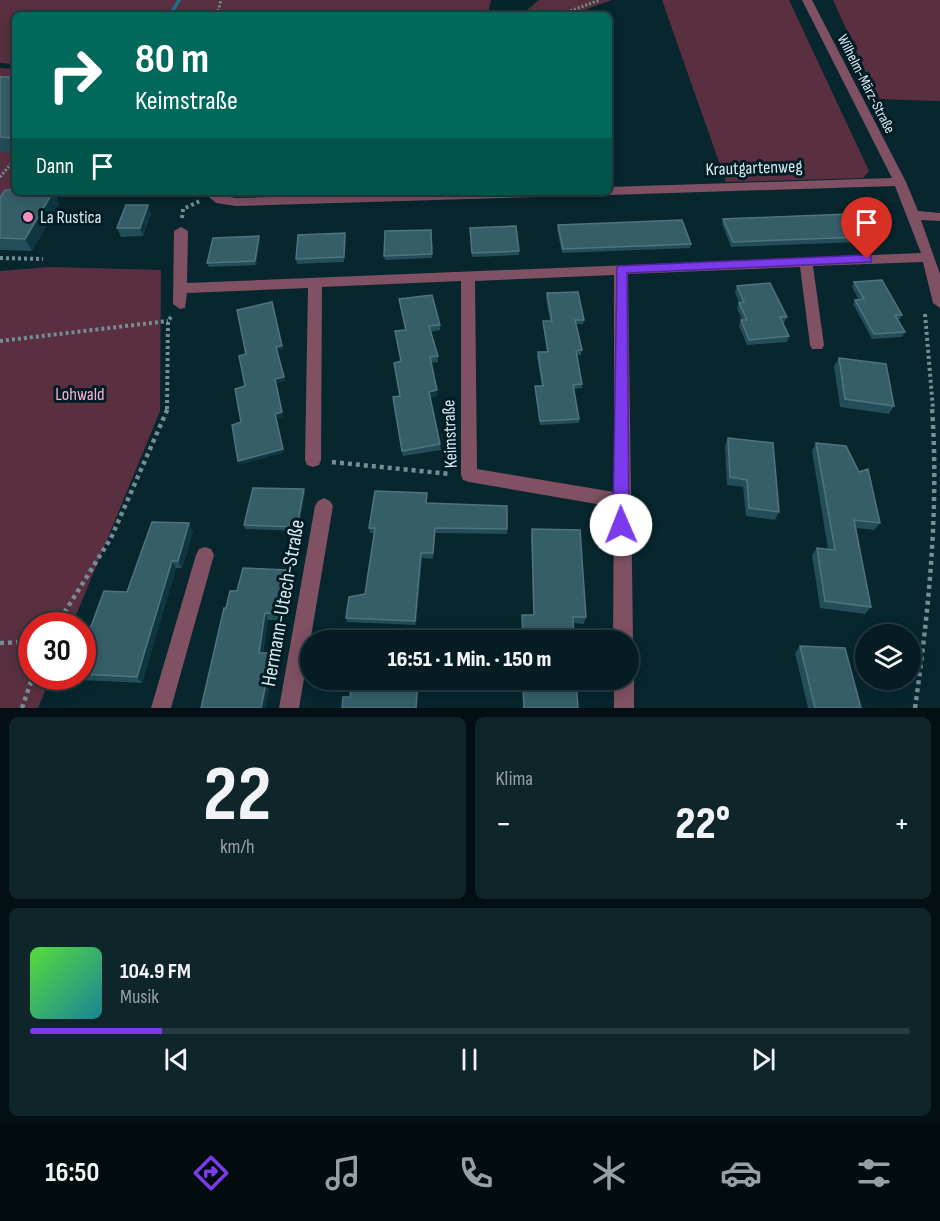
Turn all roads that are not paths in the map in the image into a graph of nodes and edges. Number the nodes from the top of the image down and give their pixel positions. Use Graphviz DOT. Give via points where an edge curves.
graph roads {
  1 [pos="807,0"];
  2 [pos="900,182"];
  3 [pos="612,191"];
  4 [pos="216,195"];
  5 [pos="379,195"];
  6 [pos="251,197"];
  7 [pos="914,215"];
  8 [pos="940,217"];
  9 [pos="181,231"];
  10 [pos="929,256"];
  11 [pos="806,262"];
  12 [pos="621,269"];
  13 [pos="468,276"];
  14 [pos="315,282"];
  15 [pos="180,288"];
  16 [pos="940,303"];
  17 [pos="180,304"];
  18 [pos="817,345"];
  19 [pos="313,460"];
  20 [pos="621,501"];
  21 [pos="324,506"];
  22 [pos="205,555"];
  23 [pos="623,630"];
  24 [pos="624,690"];
  25 [pos="161,708"];
  26 [pos="289,708"];
  27 [pos="624,708"];
  1 -- 2 [label="street, Wilhelm-März-Straße"];
  2 -- 3 [label="street, Krautgartenweg"];
  2 -- 7 [label="street, Wilhelm-März-Straße"];
  4 -- 6 [label="street" via="227,202"];
  5 -- 6 [label="street"];
  7 -- 8 [label="street"];
  7 -- 10 [label="street, Wilhelm-März-Straße"];
  9 -- 15 [label="street"];
  10 -- 11 [label="street"];
  10 -- 16 [label="street, Wilhelm-März-Straße"];
  11 -- 12 [label="street"];
  11 -- 18 [label="street"];
  12 -- 13 [label="street"];
  12 -- 20 [label="street"];
  13 -- 14 [label="street"];
  13 -- 20 [label="street, Keimstraße" via="469,476"];
  14 -- 15 [label="street"];
  14 -- 19 [label="street"];
  15 -- 17 [label="street"];
  20 -- 23 [label="street"];
  21 -- 26 [label="street, Hermann-Utech-Straße"];
  22 -- 25 [label="street"];
  24 -- 27 [label="street"];
}
